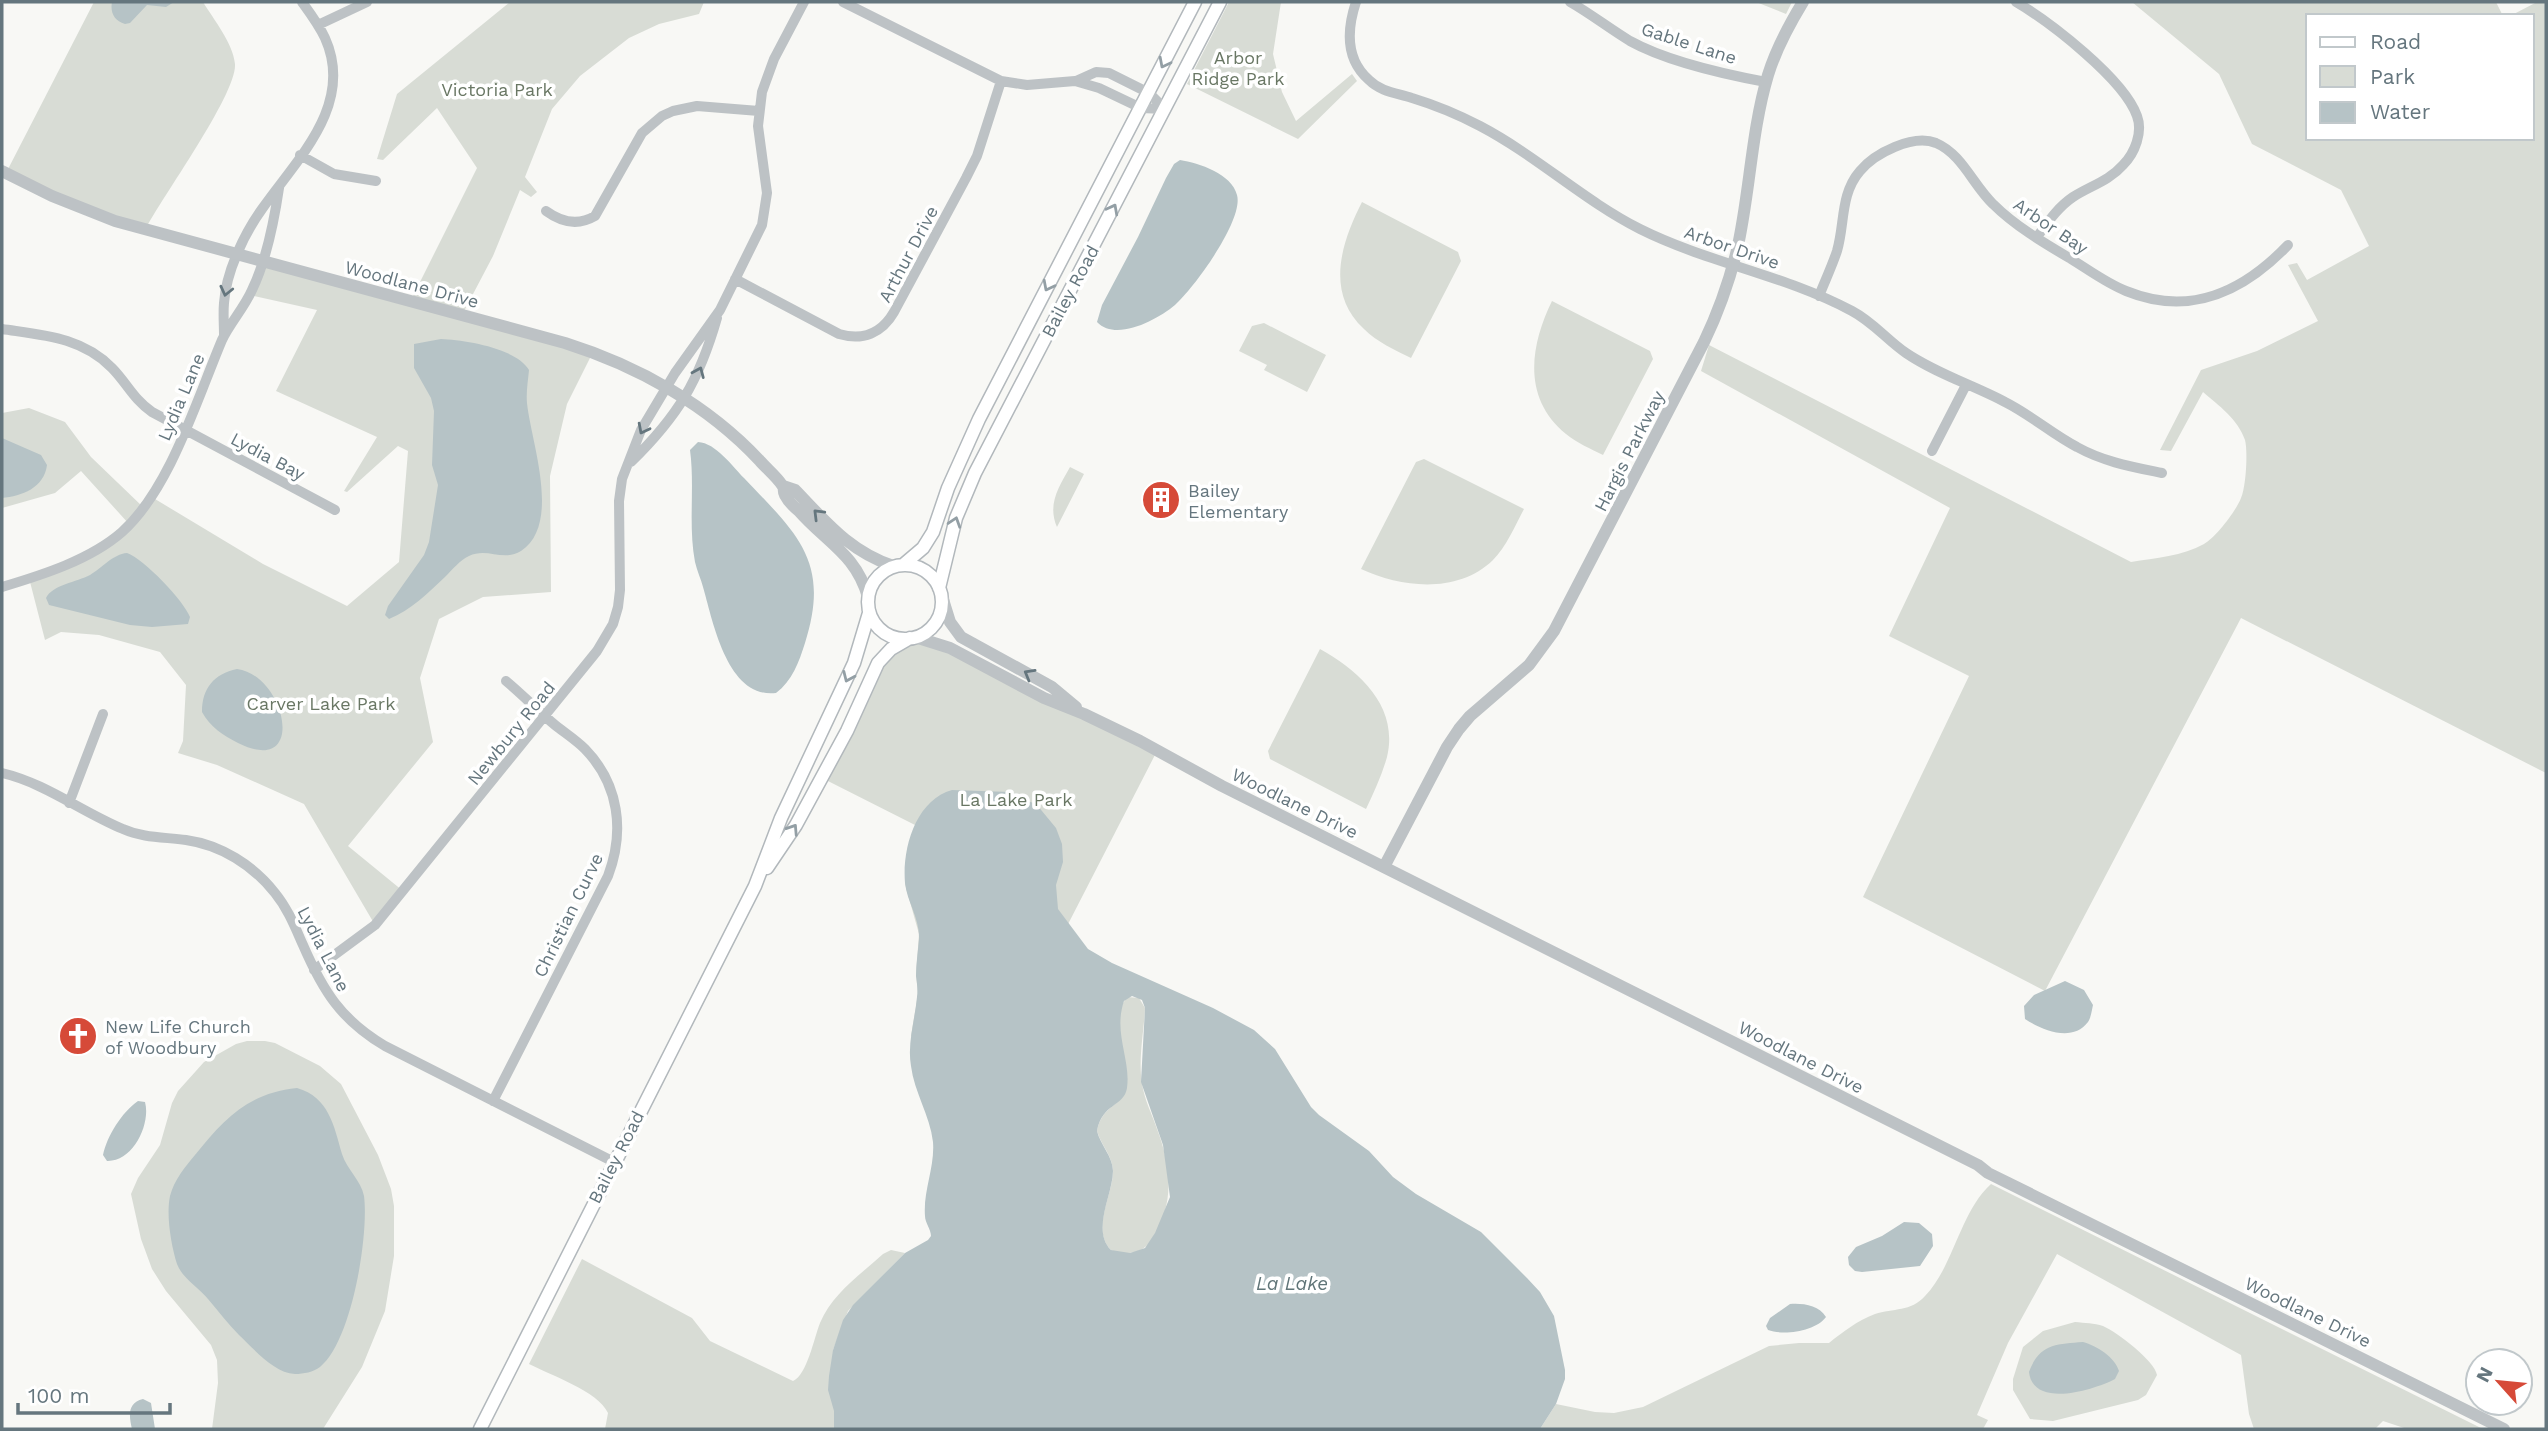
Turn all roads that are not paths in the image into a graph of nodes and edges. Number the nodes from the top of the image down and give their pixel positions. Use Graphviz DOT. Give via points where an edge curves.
graph roads {
  1 [pos="302,2"];
  2 [pos="367,2"];
  3 [pos="804,2"];
  4 [pos="843,2"];
  5 [pos="1195,2"];
  6 [pos="1220,2"];
  7 [pos="1356,2"];
  8 [pos="1570,2"];
  9 [pos="1803,2"];
  10 [pos="2016,2"];
  11 [pos="318,25"];
  12 [pos="1001,81"];
  13 [pos="1075,81"];
  14 [pos="1766,82"];
  15 [pos="1149,93"];
  16 [pos="1141,108"];
  17 [pos="1165,109"];
  18 [pos="759,111"];
  19 [pos="300,155"];
  20 [pos="2,171"];
  21 [pos="376,181"];
  22 [pos="279,188"];
  23 [pos="546,211"];
  24 [pos="2037,237"];
  25 [pos="2288,246"];
  26 [pos="238,255"];
  27 [pos="262,261"];
  28 [pos="1733,264"];
  29 [pos="736,279"];
  30 [pos="1819,296"];
  31 [pos="719,310"];
  32 [pos="2,329"];
  33 [pos="224,336"];
  34 [pos="1966,385"];
  35 [pos="666,388"];
  36 [pos="684,400"];
  37 [pos="186,431"];
  38 [pos="1932,451"];
  39 [pos="628,465"];
  40 [pos="2162,473"];
  41 [pos="783,486"];
  42 [pos="335,510"];
  43 [pos="898,566"];
  44 [pos="2,587"];
  45 [pos="940,590"];
  46 [pos="868,597"];
  47 [pos="869,613"];
  48 [pos="913,638"];
  49 [pos="506,681"];
  50 [pos="103,714"];
  51 [pos="1084,714"];
  52 [pos="545,715"];
  53 [pos="2,772"];
  54 [pos="69,803"];
  55 [pos="1384,867"];
  56 [pos="755,886"];
  57 [pos="314,970"];
  58 [pos="493,1101"];
  59 [pos="614,1162"];
  60 [pos="480,1429"];
  61 [pos="2504,1429"];
  1 -- 11 [label="street, Lydia Lane"];
  2 -- 11 [label="street"];
  3 -- 18 [label="street, Newbury Road" via="768,72"];
  4 -- 12 [label="street"];
  5 -- 15 [label="main road, Bailey Road, one-way"];
  6 -- 17 [label="main road, Bailey Road"];
  7 -- 28 [label="street, Arbor Drive" via="1349,28 1350,47 1358,67 1378,88 1479,125 1609,212 1675,244"];
  8 -- 14 [label="street, Gable Lane" via="1648,49"];
  9 -- 14 [label="street, Hargis Parkway"];
  10 -- 24 [label="street" via="2067,37 2097,66 2129,102 2139,129 2121,167 2066,203"];
  11 -- 19 [label="street, Lydia Lane" via="332,58 333,91 325,120"];
  12 -- 13 [label="street" via="1021,85"];
  12 -- 29 [label="street, Arthur Drive" via="966,178 881,329 863,337 847,337"];
  13 -- 15 [label="street" via="1103,71"];
  13 -- 16 [label="street"];
  14 -- 28 [label="street, Hargis Parkway"];
  15 -- 16 [label="main road, Bailey Road"];
  15 -- 17 [label="street"];
  16 -- 17 [label="street"];
  16 -- 43 [label="main road, Bailey Road, one-way" via="979,419 933,532 923,548"];
  45 -- 17 [label="main road, Bailey Road, one-way" via="956,518 975,473"];
  18 -- 23 [label="street" via="696,106 662,116 642,133 595,216 571,222"];
  18 -- 29 [label="street, Newbury Road" via="766,211"];
  19 -- 21 [label="street" via="334,174"];
  19 -- 22 [label="street, Lydia Lane"];
  20 -- 26 [label="street, Woodlane Drive" via="115,221"];
  22 -- 26 [label="street, Lydia Lane" via="259,213"];
  22 -- 27 [label="street, Lydia Lane"];
  24 -- 25 [label="street, Arbor Bay" via="2125,291 2178,301 2212,296 2245,283"];
  24 -- 30 [label="street, Arbor Bay" via="1993,204 1950,150 1924,140 1903,144 1869,163 1853,181 1845,200 1837,251"];
  26 -- 27 [label="street, Woodlane Drive"];
  26 -- 33 [label="street, Lydia Lane, one-way" via="225,295"];
  27 -- 33 [label="street, Lydia Lane" via="250,295"];
  27 -- 35 [label="street, Woodlane Drive" via="565,343 620,363"];
  28 -- 30 [label="street, Arbor Drive"];
  28 -- 55 [label="street, Hargis Parkway" via="1704,342 1554,631 1529,665 1459,729"];
  29 -- 31 [label="street, Newbury Road"];
  30 -- 34 [label="street, Arbor Drive" via="1872,323 1905,352"];
  31 -- 35 [label="street, Newbury Road"];
  36 -- 31 [label="street, Newbury Road, one-way" via="699,372"];
  32 -- 37 [label="street, Lydia Bay" via="84,347 111,367 145,408"];
  33 -- 37 [label="street, Lydia Lane"];
  34 -- 38 [label="street"];
  34 -- 40 [label="street, Arbor Drive" via="2003,401 2080,449 2105,460"];
  35 -- 36 [label="street, Woodlane Drive"];
  35 -- 39 [label="street, Newbury Road, one-way" via="641,430"];
  36 -- 39 [label="street, Newbury Road"];
  36 -- 41 [label="street, Woodlane Drive" via="735,436"];
  37 -- 42 [label="street, Lydia Bay"];
  37 -- 44 [label="street, Lydia Lane" via="147,502 121,532 87,555"];
  39 -- 52 [label="street, Newbury Road" via="620,492 620,590 613,624"];
  43 -- 41 [label="street, Woodlane Drive, one-way" via="876,560 847,542 794,490"];
  41 -- 46 [label="street, Woodlane Drive" via="800,513 857,569"];
  43 -- 45 [label="main road" via="912,565 929,573"];
  43 -- 46 [label="main road" via="876,578"];
  45 -- 48 [label="main road" via="937,620"];
  51 -- 45 [label="street, Woodlane Drive, one-way" via="1052,687 961,637 950,622"];
  46 -- 47 [label="main road"];
  47 -- 48 [label="main road" via="882,631 896,638"];
  47 -- 56 [label="main road, Bailey Road, one-way" via="851,671 781,818"];
  48 -- 51 [label="street, Woodlane Drive" via="950,648"];
  56 -- 48 [label="main road, Bailey Road, one-way" via="796,825 878,663 891,649"];
  49 -- 52 [label="street, Christian Curve"];
  50 -- 54 [label="street"];
  51 -- 55 [label="street, Woodlane Drive"];
  52 -- 57 [label="street, Newbury Road" via="375,925"];
  52 -- 58 [label="street, Christian Curve" via="584,748 604,774 614,799 618,835 608,876"];
  53 -- 54 [label="street, Lydia Lane"];
  54 -- 57 [label="street, Lydia Lane" via="129,832 200,843 244,864 281,901"];
  55 -- 61 [label="street, Woodlane Drive"];
  56 -- 59 [label="main road, Bailey Road"];
  57 -- 58 [label="street, Lydia Lane" via="336,1007 359,1030"];
  58 -- 59 [label="street, Lydia Lane"];
  59 -- 60 [label="main road, Bailey Road"];
}
